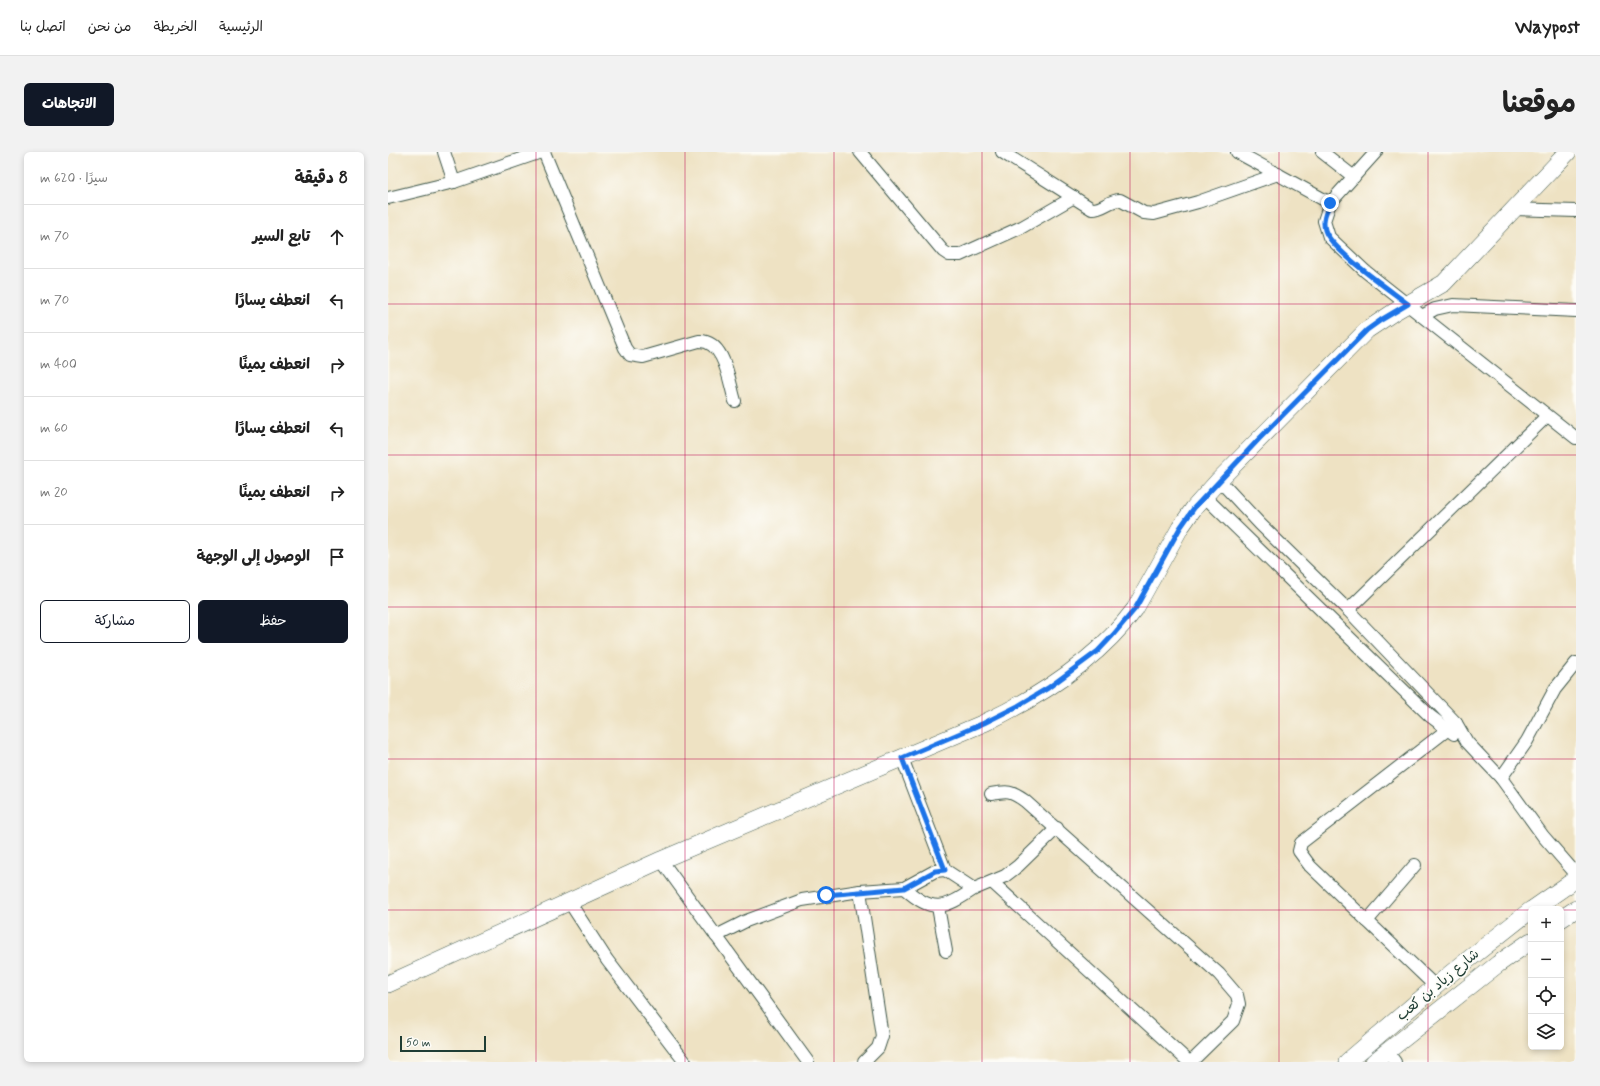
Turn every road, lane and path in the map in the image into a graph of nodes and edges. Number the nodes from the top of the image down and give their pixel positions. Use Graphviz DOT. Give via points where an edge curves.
graph roads {
  1 [pos="444,152"];
  2 [pos="541,152"];
  3 [pos="544,152"];
  4 [pos="860,152"];
  5 [pos="1002,152"];
  6 [pos="1237,152"];
  7 [pos="1322,152"];
  8 [pos="1376,152"];
  9 [pos="1568,152"];
  10 [pos="1278,174"];
  11 [pos="1354,177"];
  12 [pos="454,182"];
  13 [pos="1074,197"];
  14 [pos="388,198"];
  15 [pos="1330,203"];
  16 [pos="1514,209"];
  17 [pos="1576,211"];
  18 [pos="1408,304"];
  19 [pos="1576,311"];
  20 [pos="1422,316"];
  21 [pos="735,401"];
  22 [pos="1547,416"];
  23 [pos="1576,438"];
  24 [pos="1219,480"];
  25 [pos="1204,496"];
  26 [pos="1348,610"];
  27 [pos="1576,663"];
  28 [pos="1452,727"];
  29 [pos="902,758"];
  30 [pos="1501,778"];
  31 [pos="991,794"];
  32 [pos="1057,828"];
  33 [pos="661,860"];
  34 [pos="1415,865"];
  35 [pos="945,870"];
  36 [pos="1576,874"];
  37 [pos="1576,879"];
  38 [pos="992,882"];
  39 [pos="904,888"];
  40 [pos="974,889"];
  41 [pos="860,891"];
  42 [pos="570,903"];
  43 [pos="1538,906"];
  44 [pos="938,907"];
  45 [pos="1576,910"];
  46 [pos="1528,913"];
  47 [pos="1564,918"];
  48 [pos="1367,921"];
  49 [pos="716,936"];
  50 [pos="1529,942"];
  51 [pos="946,951"];
  52 [pos="388,984"];
  53 [pos="1435,986"];
  54 [pos="1391,1056"];
  55 [pos="685,1062"];
  56 [pos="808,1062"];
  57 [pos="864,1062"];
  58 [pos="1190,1062"];
  59 [pos="1347,1062"];
  60 [pos="1374,1062"];
  1 -- 12 [label="street"];
  2 -- 12 [label="street"];
  3 -- 21 [label="street" via="615,328 630,355 643,357 699,341 708,342 721,355"];
  4 -- 13 [label="street" via="943,251 951,256 960,255 1022,227"];
  5 -- 13 [label="street"];
  6 -- 10 [label="street"];
  7 -- 11 [label="street"];
  8 -- 11 [label="street"];
  9 -- 16 [label="street"];
  10 -- 13 [label="street" via="1198,202 1154,214 1144,213 1120,200 1092,209"];
  10 -- 15 [label="street"];
  11 -- 15 [label="street"];
  12 -- 14 [label="street"];
  15 -- 18 [label="street" via="1324,221 1325,230 1333,243"];
  16 -- 17 [label="street"];
  16 -- 18 [label="street" via="1444,283"];
  18 -- 20 [label="street"];
  18 -- 24 [label="street" via="1367,330"];
  19 -- 20 [label="street" via="1453,305 1435,309"];
  20 -- 22 [label="street"];
  22 -- 23 [label="street"];
  22 -- 26 [label="street"];
  24 -- 25 [label="street"];
  24 -- 26 [label="street"];
  25 -- 28 [label="street"];
  25 -- 29 [label="street" via="1180,528 1135,609 1098,651 1048,688 1018,706"];
  26 -- 28 [label="street"];
  27 -- 30 [label="street" via="1555,689 1528,741"];
  28 -- 30 [label="street"];
  28 -- 48 [label="street" via="1301,843 1299,851 1310,866"];
  29 -- 33 [label="street"];
  29 -- 35 [label="street"];
  30 -- 36 [label="street" via="1543,836"];
  31 -- 32 [label="street" via="1013,792"];
  32 -- 38 [label="street" via="1018,866"];
  32 -- 58 [label="street" via="1219,974 1237,995 1239,1009 1233,1021"];
  33 -- 42 [label="street"];
  33 -- 49 [label="street"];
  34 -- 48 [label="street"];
  35 -- 39 [label="street" via="929,874"];
  35 -- 40 [label="street"];
  37 -- 43 [label="street, شارع زياد بن كعب"];
  38 -- 40 [label="street"];
  38 -- 58 [label="street"];
  39 -- 41 [label="street"];
  39 -- 44 [label="street" via="921,901"];
  40 -- 44 [label="street" via="955,902"];
  41 -- 49 [label="street" via="802,900 746,921"];
  41 -- 57 [label="street" via="882,1036 878,1048"];
  42 -- 52 [label="street"];
  42 -- 55 [label="street" via="607,960"];
  44 -- 51 [label="street"];
  45 -- 47 [label="street"];
  46 -- 53 [label="street, شارع زياد بن كعب"];
  48 -- 53 [label="street"];
  49 -- 56 [label="street"];
  50 -- 54 [label="street, شارع زياد بن كعب"];
  53 -- 59 [label="street, شارع زياد بن كعب"];
  54 -- 60 [label="street, شارع زياد بن كعب"];
}
